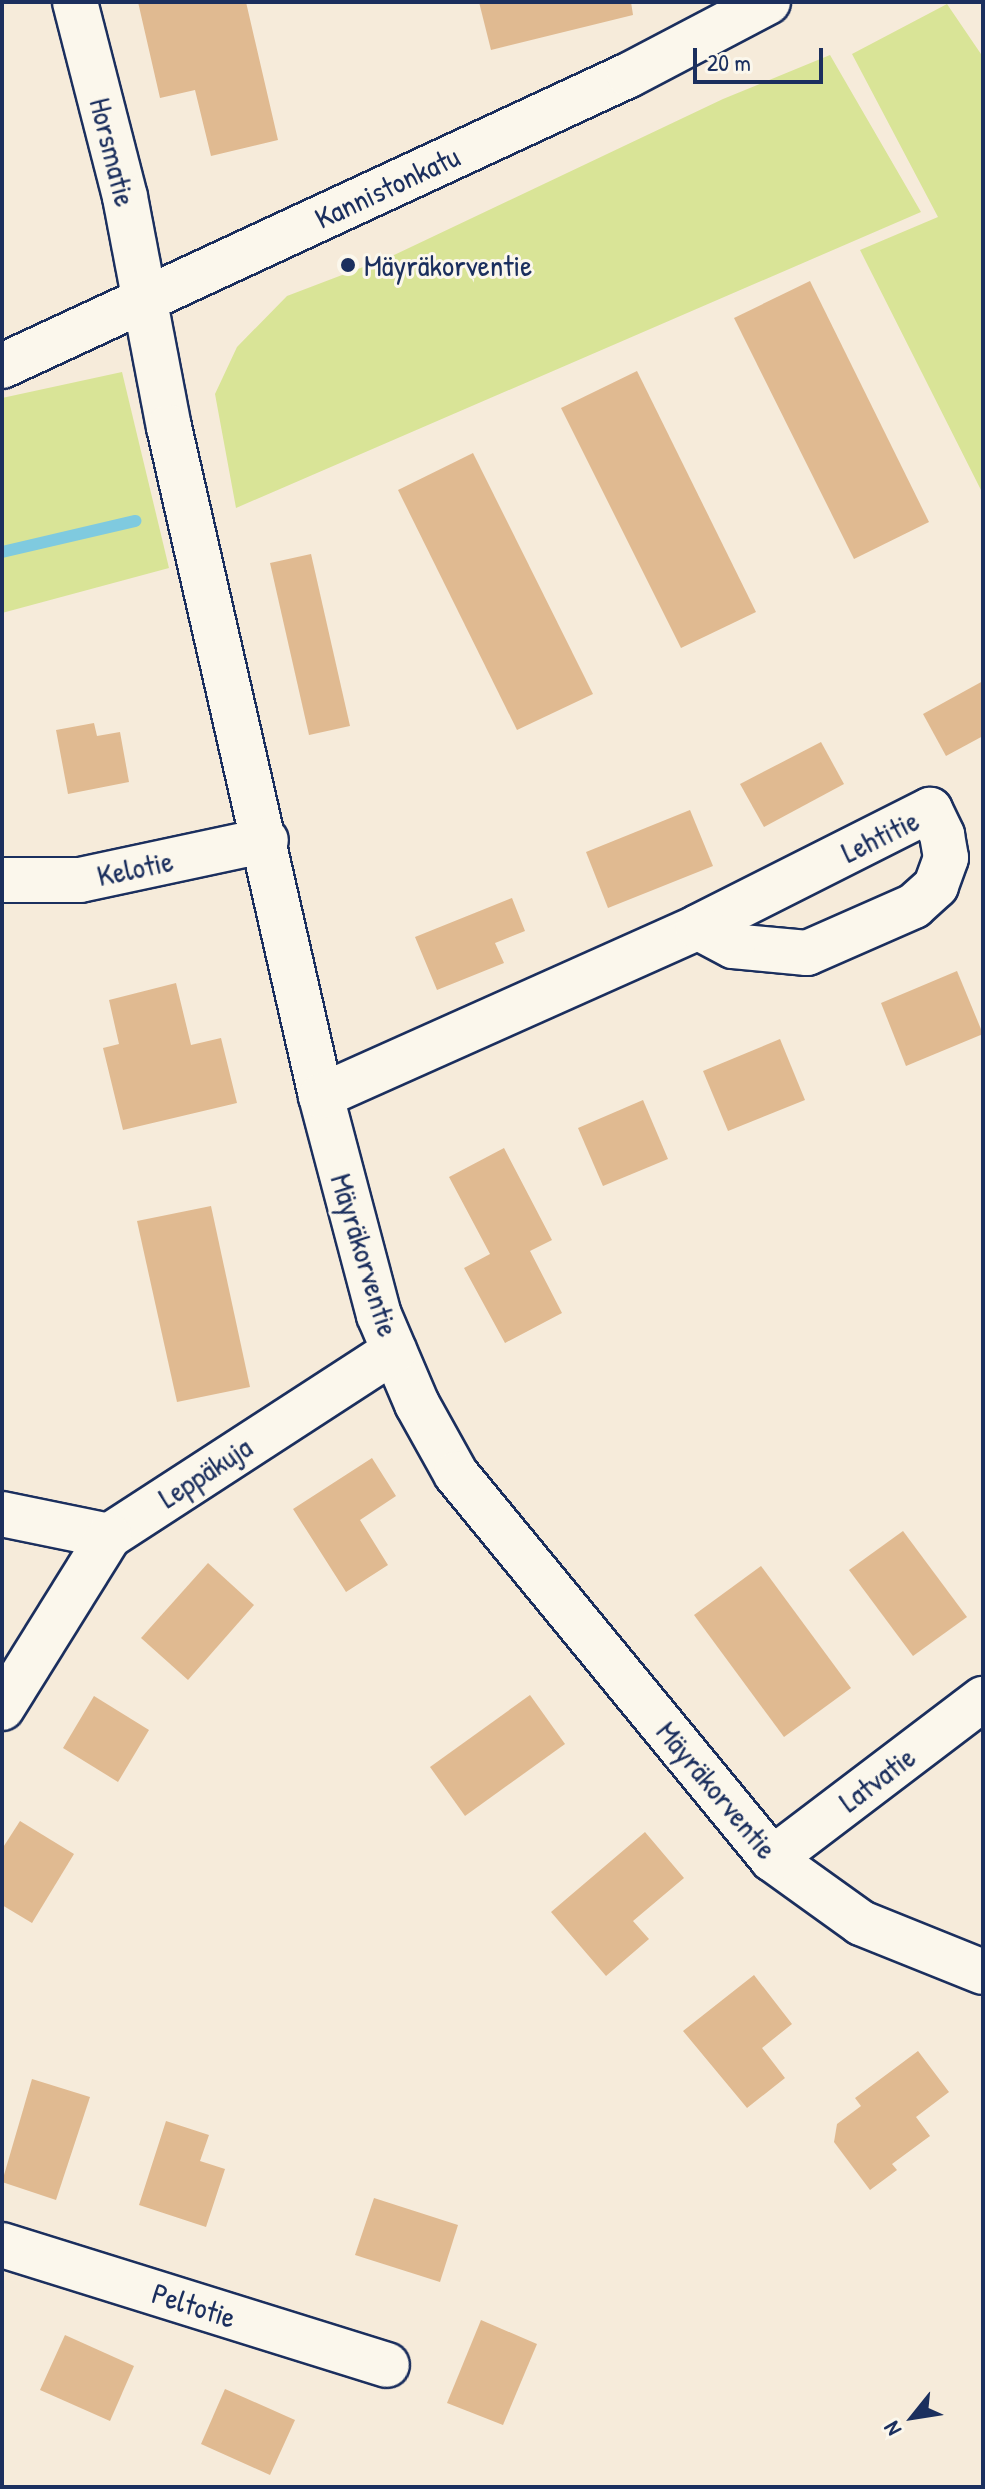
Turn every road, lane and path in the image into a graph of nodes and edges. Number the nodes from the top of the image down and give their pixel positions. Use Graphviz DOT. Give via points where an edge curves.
graph roads {
  1 [pos="75,2"];
  2 [pos="768,2"];
  3 [pos="144,304"];
  4 [pos="2,366"];
  5 [pos="266,840"];
  6 [pos="2,880"];
  7 [pos="698,927"];
  8 [pos="321,1096"];
  9 [pos="394,1351"];
  10 [pos="2,1514"];
  11 [pos="109,1536"];
  12 [pos="983,1699"];
  13 [pos="2,1708"];
  14 [pos="772,1859"];
  15 [pos="983,1972"];
  16 [pos="2,2245"];
  17 [pos="387,2365"];
  1 -- 3 [label="street, Horsmatie" via="125,197"];
  2 -- 3 [label="street, Kannistonkatu" via="629,75"];
  3 -- 4 [label="street, Kannistonkatu"];
  3 -- 5 [label="street, Mäyräkorventie"];
  5 -- 6 [label="street, Kelotie" via="80,880"];
  5 -- 8 [label="street, Mäyräkorventie"];
  7 -- 7 [label="street, Lehtitie" via="733,946 807,953 914,906 936,886 946,858 942,835 930,810"];
  7 -- 8 [label="street, Lehtitie"];
  8 -- 9 [label="street, Mäyräkorventie" via="379,1315"];
  9 -- 11 [label="street, Leppäkuja"];
  9 -- 14 [label="street, Mäyräkorventie" via="456,1474"];
  10 -- 11 [label="street"];
  11 -- 13 [label="street"];
  12 -- 14 [label="street, Latvatie"];
  14 -- 15 [label="street, Mäyräkorventie" via="861,1923"];
  16 -- 17 [label="street, Peltotie"];
}
